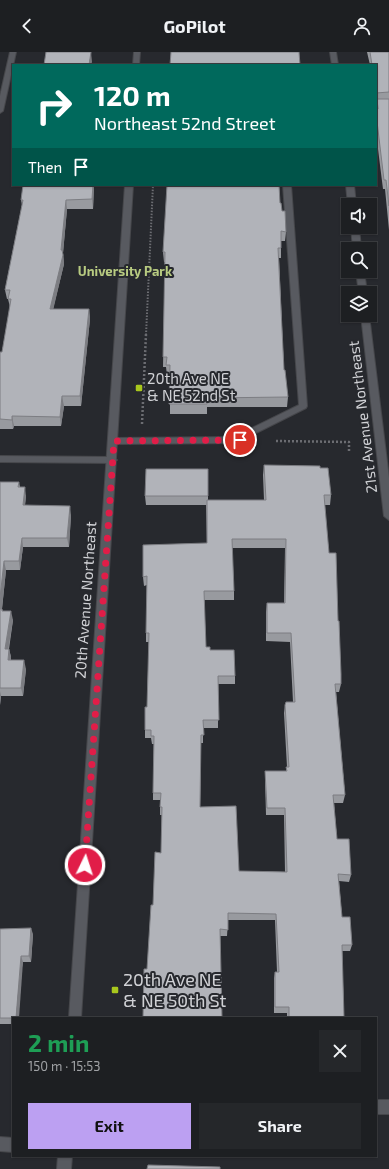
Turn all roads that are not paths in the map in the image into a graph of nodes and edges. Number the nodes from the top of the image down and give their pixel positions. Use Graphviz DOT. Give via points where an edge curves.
graph roads {
  1 [pos="13,52"];
  2 [pos="137,52"];
  3 [pos="333,52"];
  4 [pos="136,64"];
  5 [pos="335,64"];
  6 [pos="0,111"];
  7 [pos="130,186"];
  8 [pos="287,186"];
  9 [pos="350,186"];
  10 [pos="351,198"];
  11 [pos="367,322"];
  12 [pos="114,441"];
  13 [pos="0,459"];
  14 [pos="112,460"];
  15 [pos="389,516"];
  16 [pos="75,1017"];
  17 [pos="377,1107"];
  18 [pos="389,1107"];
  19 [pos="0,1144"];
  20 [pos="12,1145"];
  21 [pos="65,1157"];
  22 [pos="64,1169"];
  1 -- 6 [label="street"];
  2 -- 4 [label="street"];
  3 -- 5 [label="street"];
  7 -- 12 [label="street, 20th Avenue Northeast"];
  8 -- 12 [label="street" via="303,406 240,440"];
  9 -- 10 [label="street"];
  11 -- 15 [label="street, 21st Avenue Northeast"];
  12 -- 14 [label="street, 20th Avenue Northeast"];
  13 -- 14 [label="street"];
  14 -- 16 [label="street, 20th Avenue Northeast"];
  17 -- 18 [label="street"];
  19 -- 20 [label="street"];
  21 -- 22 [label="street"];
}
